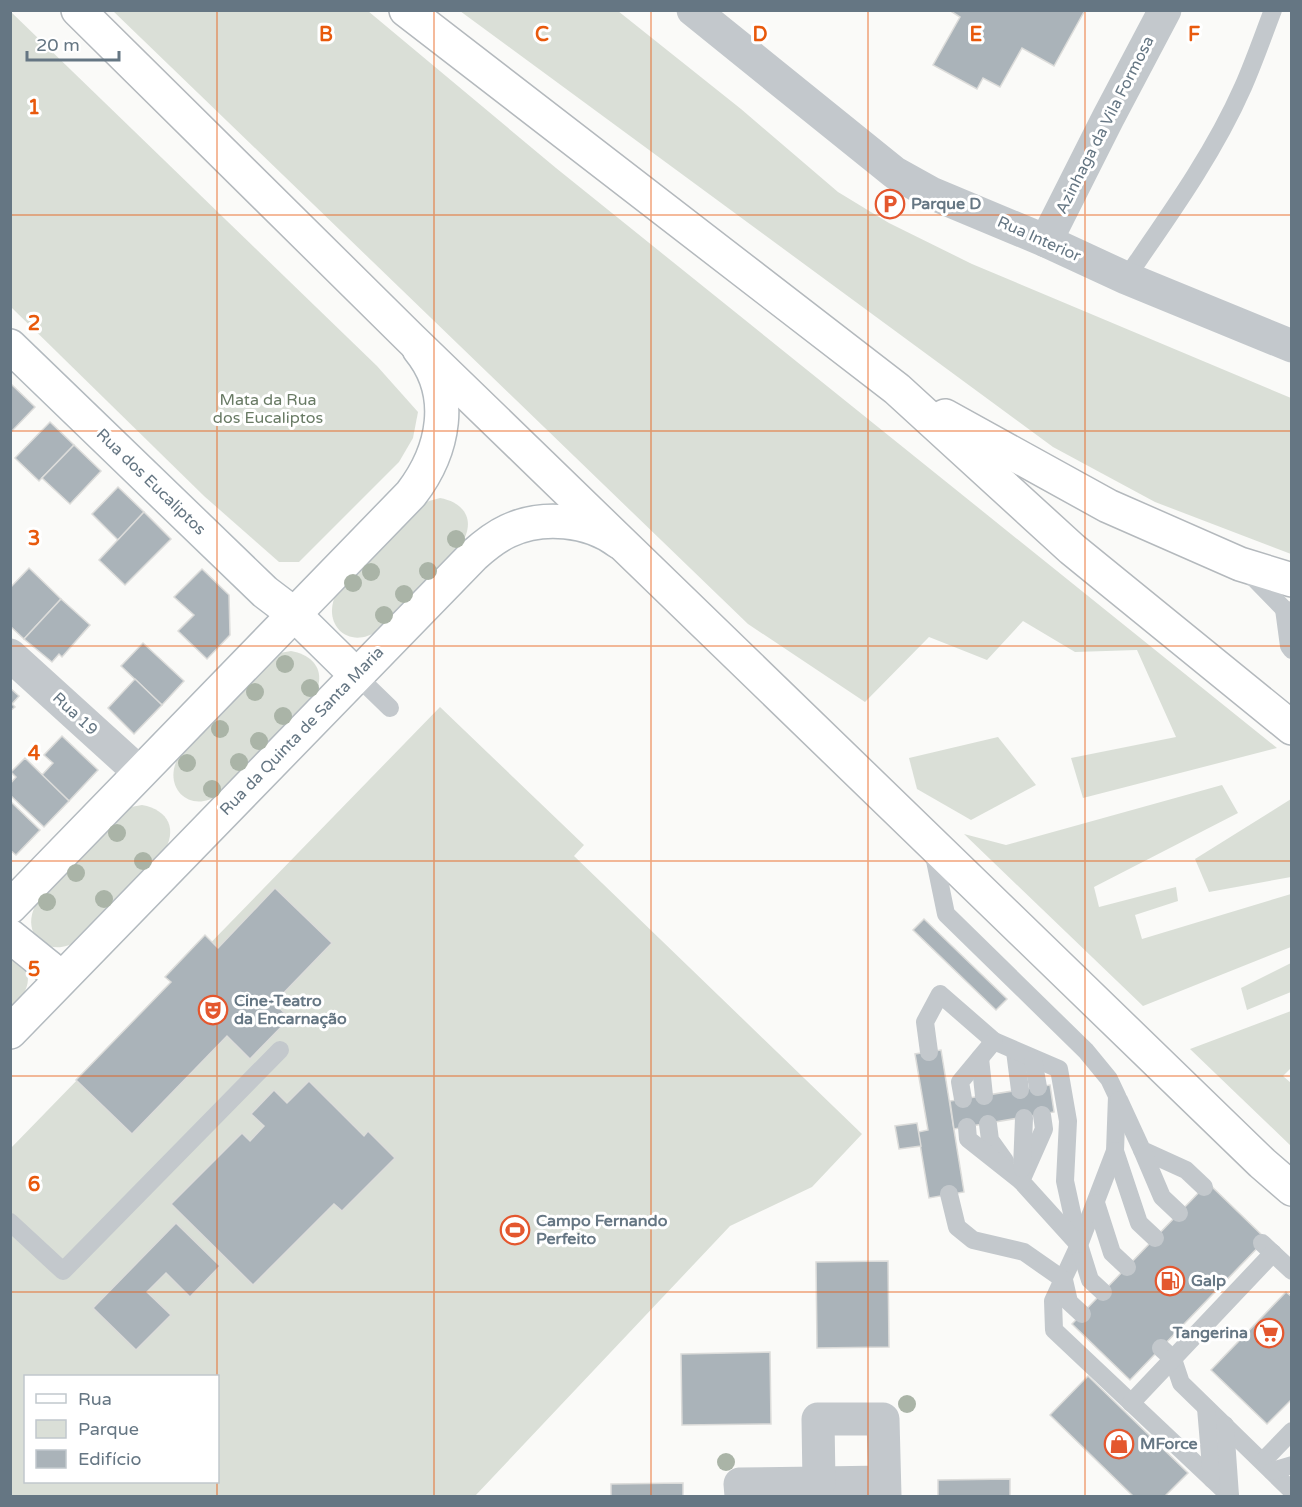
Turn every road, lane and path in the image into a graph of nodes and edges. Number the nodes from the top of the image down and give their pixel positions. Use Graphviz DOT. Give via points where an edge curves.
graph roads {
  1 [pos="78,10"];
  2 [pos="406,10"];
  3 [pos="693,10"];
  4 [pos="1165,10"];
  5 [pos="1274,10"];
  6 [pos="1046,241"];
  7 [pos="1126,278"];
  8 [pos="410,338"];
  9 [pos="10,346"];
  10 [pos="1292,346"];
  11 [pos="897,389"];
  12 [pos="630,551"];
  13 [pos="1289,601"];
  14 [pos="294,614"];
  15 [pos="1292,650"];
  16 [pos="10,655"];
  17 [pos="356,675"];
  18 [pos="390,708"];
  19 [pos="1292,728"];
  20 [pos="140,773"];
  21 [pos="931,842"];
  22 [pos="10,907"];
  23 [pos="10,936"];
  24 [pos="62,978"];
  25 [pos="10,1032"];
  26 [pos="994,1041"];
  27 [pos="280,1050"];
  28 [pos="1015,1051"];
  29 [pos="929,1052"];
  30 [pos="980,1058"];
  31 [pos="1033,1059"];
  32 [pos="984,1096"];
  33 [pos="1117,1096"];
  34 [pos="963,1099"];
  35 [pos="1042,1115"];
  36 [pos="1024,1118"];
  37 [pos="988,1124"];
  38 [pos="967,1127"];
  39 [pos="1142,1150"];
  40 [pos="1115,1151"];
  41 [pos="1021,1181"];
  42 [pos="1204,1187"];
  43 [pos="1292,1189"];
  44 [pos="949,1194"];
  45 [pos="1096,1203"];
  46 [pos="1179,1214"];
  47 [pos="10,1222"];
  48 [pos="1155,1238"];
  49 [pos="1079,1245"];
  50 [pos="1127,1267"];
  51 [pos="1292,1270"];
  52 [pos="1064,1280"];
  53 [pos="1103,1292"];
  54 [pos="1082,1314"];
  55 [pos="1167,1353"];
  56 [pos="1131,1403"];
  57 [pos="1206,1408"];
  58 [pos="1225,1425"];
  59 [pos="1292,1431"];
  60 [pos="1292,1465"];
  61 [pos="1267,1466"];
  62 [pos="1212,1479"];
  63 [pos="819,1483"];
  64 [pos="885,1489"];
  65 [pos="1292,1491"];
  66 [pos="741,1497"];
  67 [pos="1230,1497"];
  1 -- 8 [label="main road"];
  2 -- 11 [label="main road"];
  3 -- 6 [label="street, Rua Interior" via="895,173 931,193"];
  4 -- 6 [label="street, Azinhaga da Vila Formosa"];
  5 -- 7 [label="lane" via="1243,88 1218,136"];
  6 -- 7 [label="street, Rua Interior"];
  7 -- 10 [label="street, Rua Interior"];
  8 -- 12 [label="main road"];
  8 -- 14 [label="main road" via="434,373 440,394 442,415 434,458 411,494"];
  9 -- 14 [label="main road, Rua dos Eucaliptos" via="265,592"];
  11 -- 13 [label="main road" via="1108,506 1240,564"];
  11 -- 19 [label="main road" via="1072,549"];
  12 -- 17 [label="main road, Rua da Quinta de Santa Maria" via="603,533 573,523 551,521 509,530 474,555"];
  12 -- 21 [label="main road"];
  13 -- 15 [label="lane"];
  14 -- 17 [label="main road, Rua dos Eucaliptos"];
  14 -- 20 [label="main road"];
  16 -- 20 [label="street, Rua 19"];
  17 -- 18 [label="lane"];
  17 -- 24 [label="main road, Rua da Quinta de Santa Maria"];
  20 -- 22 [label="main road"];
  21 -- 33 [label="lane" via="946,914 1086,1051 1109,1079"];
  21 -- 43 [label="main road"];
  23 -- 24 [label="main road"];
  24 -- 25 [label="main road, Rua da Quinta de Santa Maria"];
  26 -- 28 [label="lane"];
  26 -- 29 [label="lane" via="940,994 925,1022"];
  26 -- 30 [label="lane"];
  27 -- 47 [label="lane" via="63,1271"];
  28 -- 31 [label="lane"];
  28 -- 31 [label="lane" via="1029,1088"];
  30 -- 32 [label="lane"];
  30 -- 34 [label="lane" via="960,1082"];
  31 -- 49 [label="lane" via="1059,1069 1068,1121 1065,1181"];
  33 -- 39 [label="lane"];
  33 -- 40 [label="lane"];
  35 -- 41 [label="lane" via="1044,1129"];
  36 -- 41 [label="lane"];
  37 -- 41 [label="lane" via="990,1140"];
  38 -- 41 [label="lane" via="968,1139"];
  39 -- 42 [label="lane" via="1186,1170"];
  39 -- 46 [label="lane" via="1162,1197"];
  40 -- 45 [label="lane"];
  40 -- 48 [label="lane" via="1139,1222"];
  41 -- 49 [label="lane"];
  44 -- 52 [label="lane" via="957,1227 973,1240 1024,1252"];
  45 -- 49 [label="lane"];
  45 -- 50 [label="lane" via="1112,1253"];
  49 -- 52 [label="lane"];
  49 -- 53 [label="lane" via="1090,1280"];
  51 -- 55 [label="lane" via="1268,1248"];
  52 -- 54 [label="lane" via="1069,1302"];
  52 -- 56 [label="lane" via="1053,1301 1054,1330"];
  55 -- 56 [label="lane" via="1146,1375"];
  55 -- 57 [label="lane" via="1181,1383"];
  56 -- 62 [label="lane"];
  57 -- 58 [label="lane"];
  57 -- 62 [label="lane"];
  58 -- 61 [label="lane"];
  58 -- 67 [label="lane"];
  59 -- 61 [label="lane"];
  60 -- 61 [label="lane"];
  61 -- 65 [label="lane"];
  62 -- 67 [label="lane"];
  63 -- 64 [label="street"];
  63 -- 64 [label="street" via="818,1419 883,1419"];
  63 -- 66 [label="street" via="740,1484"];
}
